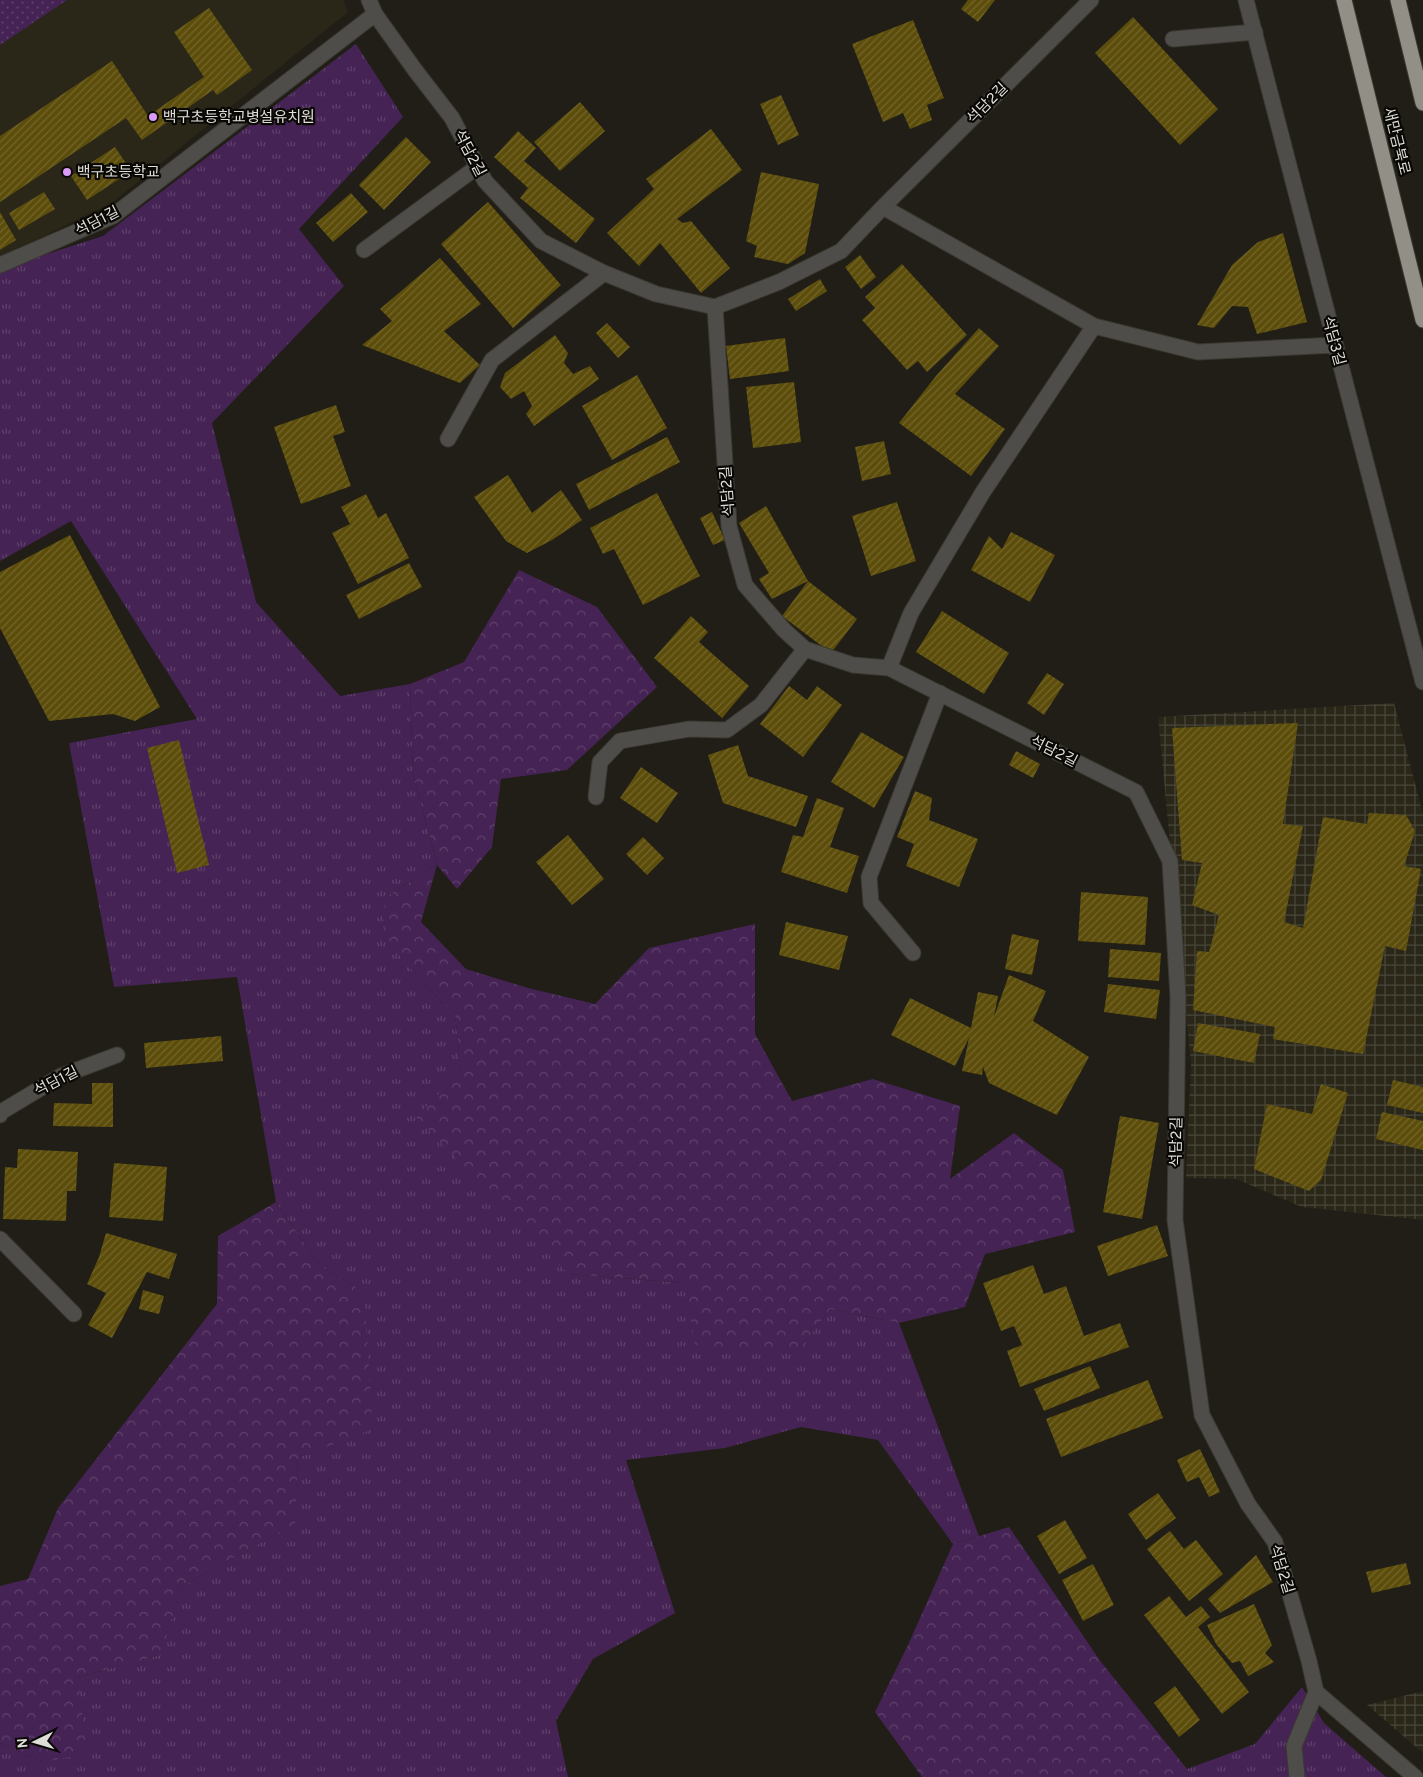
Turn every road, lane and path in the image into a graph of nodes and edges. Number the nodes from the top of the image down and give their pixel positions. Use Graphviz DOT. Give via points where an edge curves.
graph roads {
  1 [pos="1091,0"];
  2 [pos="1246,0"];
  3 [pos="1344,0"];
  4 [pos="1398,0"];
  5 [pos="372,7"];
  6 [pos="1254,32"];
  7 [pos="1173,39"];
  8 [pos="1423,104"];
  9 [pos="477,167"];
  10 [pos="882,207"];
  11 [pos="364,250"];
  12 [pos="0,265"];
  13 [pos="604,273"];
  14 [pos="715,307"];
  15 [pos="1423,320"];
  16 [pos="1094,326"];
  17 [pos="1335,345"];
  18 [pos="448,438"];
  19 [pos="805,649"];
  20 [pos="889,668"];
  21 [pos="1423,682"];
  22 [pos="940,693"];
  23 [pos="596,797"];
  24 [pos="913,953"];
  25 [pos="117,1055"];
  26 [pos="0,1115"];
  27 [pos="0,1239"];
  28 [pos="74,1314"];
  29 [pos="1316,1692"];
  30 [pos="1297,1777"];
  31 [pos="1415,1777"];
  1 -- 10 [label="street, 석담2길"];
  2 -- 6 [label="street, 석담3길"];
  3 -- 15 [label="highway, 새만금북로"];
  4 -- 8 [label="highway"];
  5 -- 9 [label="street, 석담2길" via="452,118"];
  5 -- 12 [label="street, 석담1길" via="113,216"];
  6 -- 7 [label="street"];
  6 -- 17 [label="street, 석담3길"];
  9 -- 11 [label="street"];
  9 -- 13 [label="street, 석담2길" via="485,181 541,241"];
  10 -- 14 [label="street, 석담2길" via="841,251 779,282"];
  10 -- 16 [label="street"];
  13 -- 14 [label="street, 석담2길" via="656,294"];
  13 -- 18 [label="street" via="492,360"];
  14 -- 19 [label="street, 석담2길" via="729,526 744,585"];
  16 -- 17 [label="street" via="1198,352"];
  16 -- 20 [label="street" via="978,500 911,613"];
  17 -- 21 [label="street, 석담3길"];
  19 -- 20 [label="street, 석담2길" via="853,665"];
  19 -- 23 [label="street" via="761,705 727,730 689,729 620,741 600,762"];
  20 -- 22 [label="street, 석담2길"];
  22 -- 24 [label="street" via="869,877 871,902"];
  22 -- 29 [label="street, 석담2길" via="1136,792 1170,861 1178,997 1175,1220 1202,1415 1248,1504 1274,1542"];
  25 -- 26 [label="street, 석담1길" via="61,1076 0,1112"];
  27 -- 28 [label="street"];
  29 -- 30 [label="street" via="1294,1746"];
  29 -- 31 [label="street"];
}
